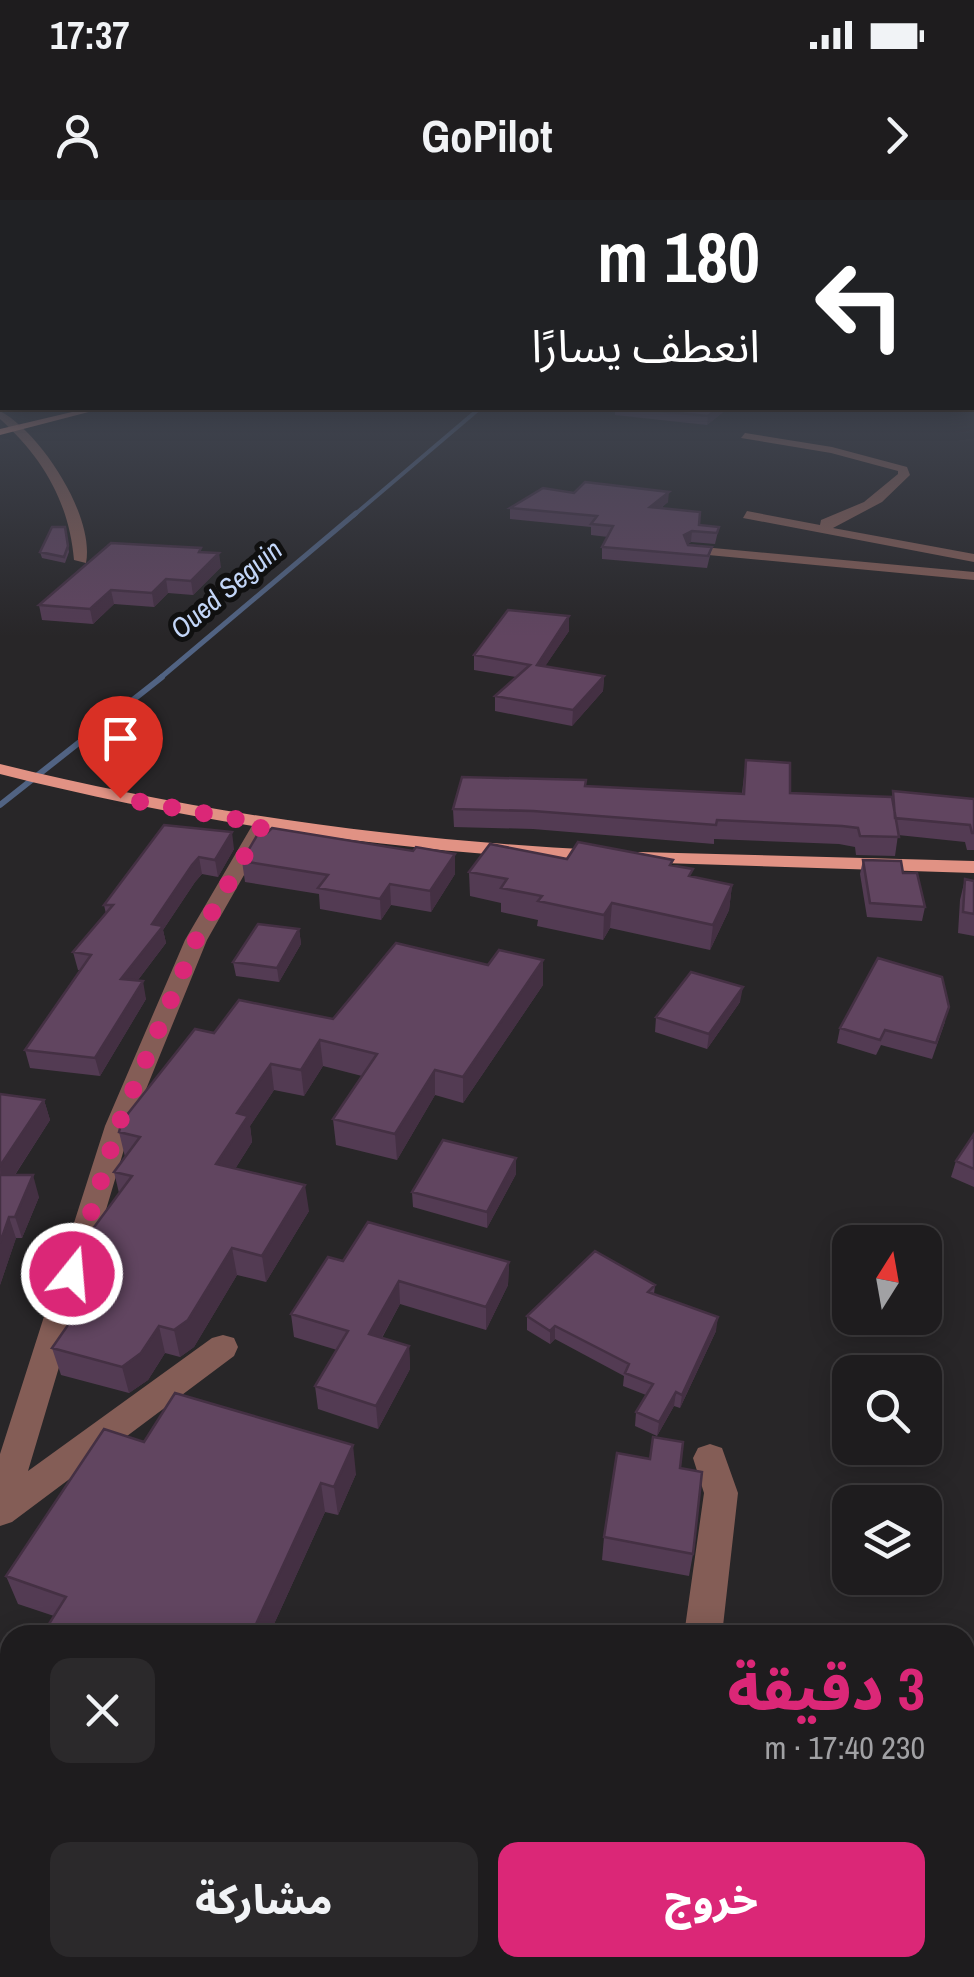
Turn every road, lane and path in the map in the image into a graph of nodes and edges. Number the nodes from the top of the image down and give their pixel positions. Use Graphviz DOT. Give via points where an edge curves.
graph roads {
  1 [pos="50,471"];
  2 [pos="903,471"];
  3 [pos="747,514"];
  4 [pos="826,528"];
  5 [pos="692,550"];
  6 [pos="974,558"];
  7 [pos="80,560"];
  8 [pos="974,576"];
  9 [pos="0,769"];
  10 [pos="263,824"];
  11 [pos="974,866"];
  12 [pos="223,1347"];
  13 [pos="710,1458"];
  14 [pos="0,1510"];
  15 [pos="703,1625"];
  1 -- 7 [label="street" via="80,533"];
  2 -- 4 [label="street" via="877,500"];
  3 -- 4 [label="street"];
  4 -- 6 [label="street"];
  5 -- 8 [label="street"];
  9 -- 10 [label="main road" via="85,792"];
  10 -- 11 [label="main road" via="543,854"];
  10 -- 14 [label="street" via="196,940 118,1126"];
  12 -- 14 [label="street"];
  13 -- 15 [label="street" via="722,1493"];
}
